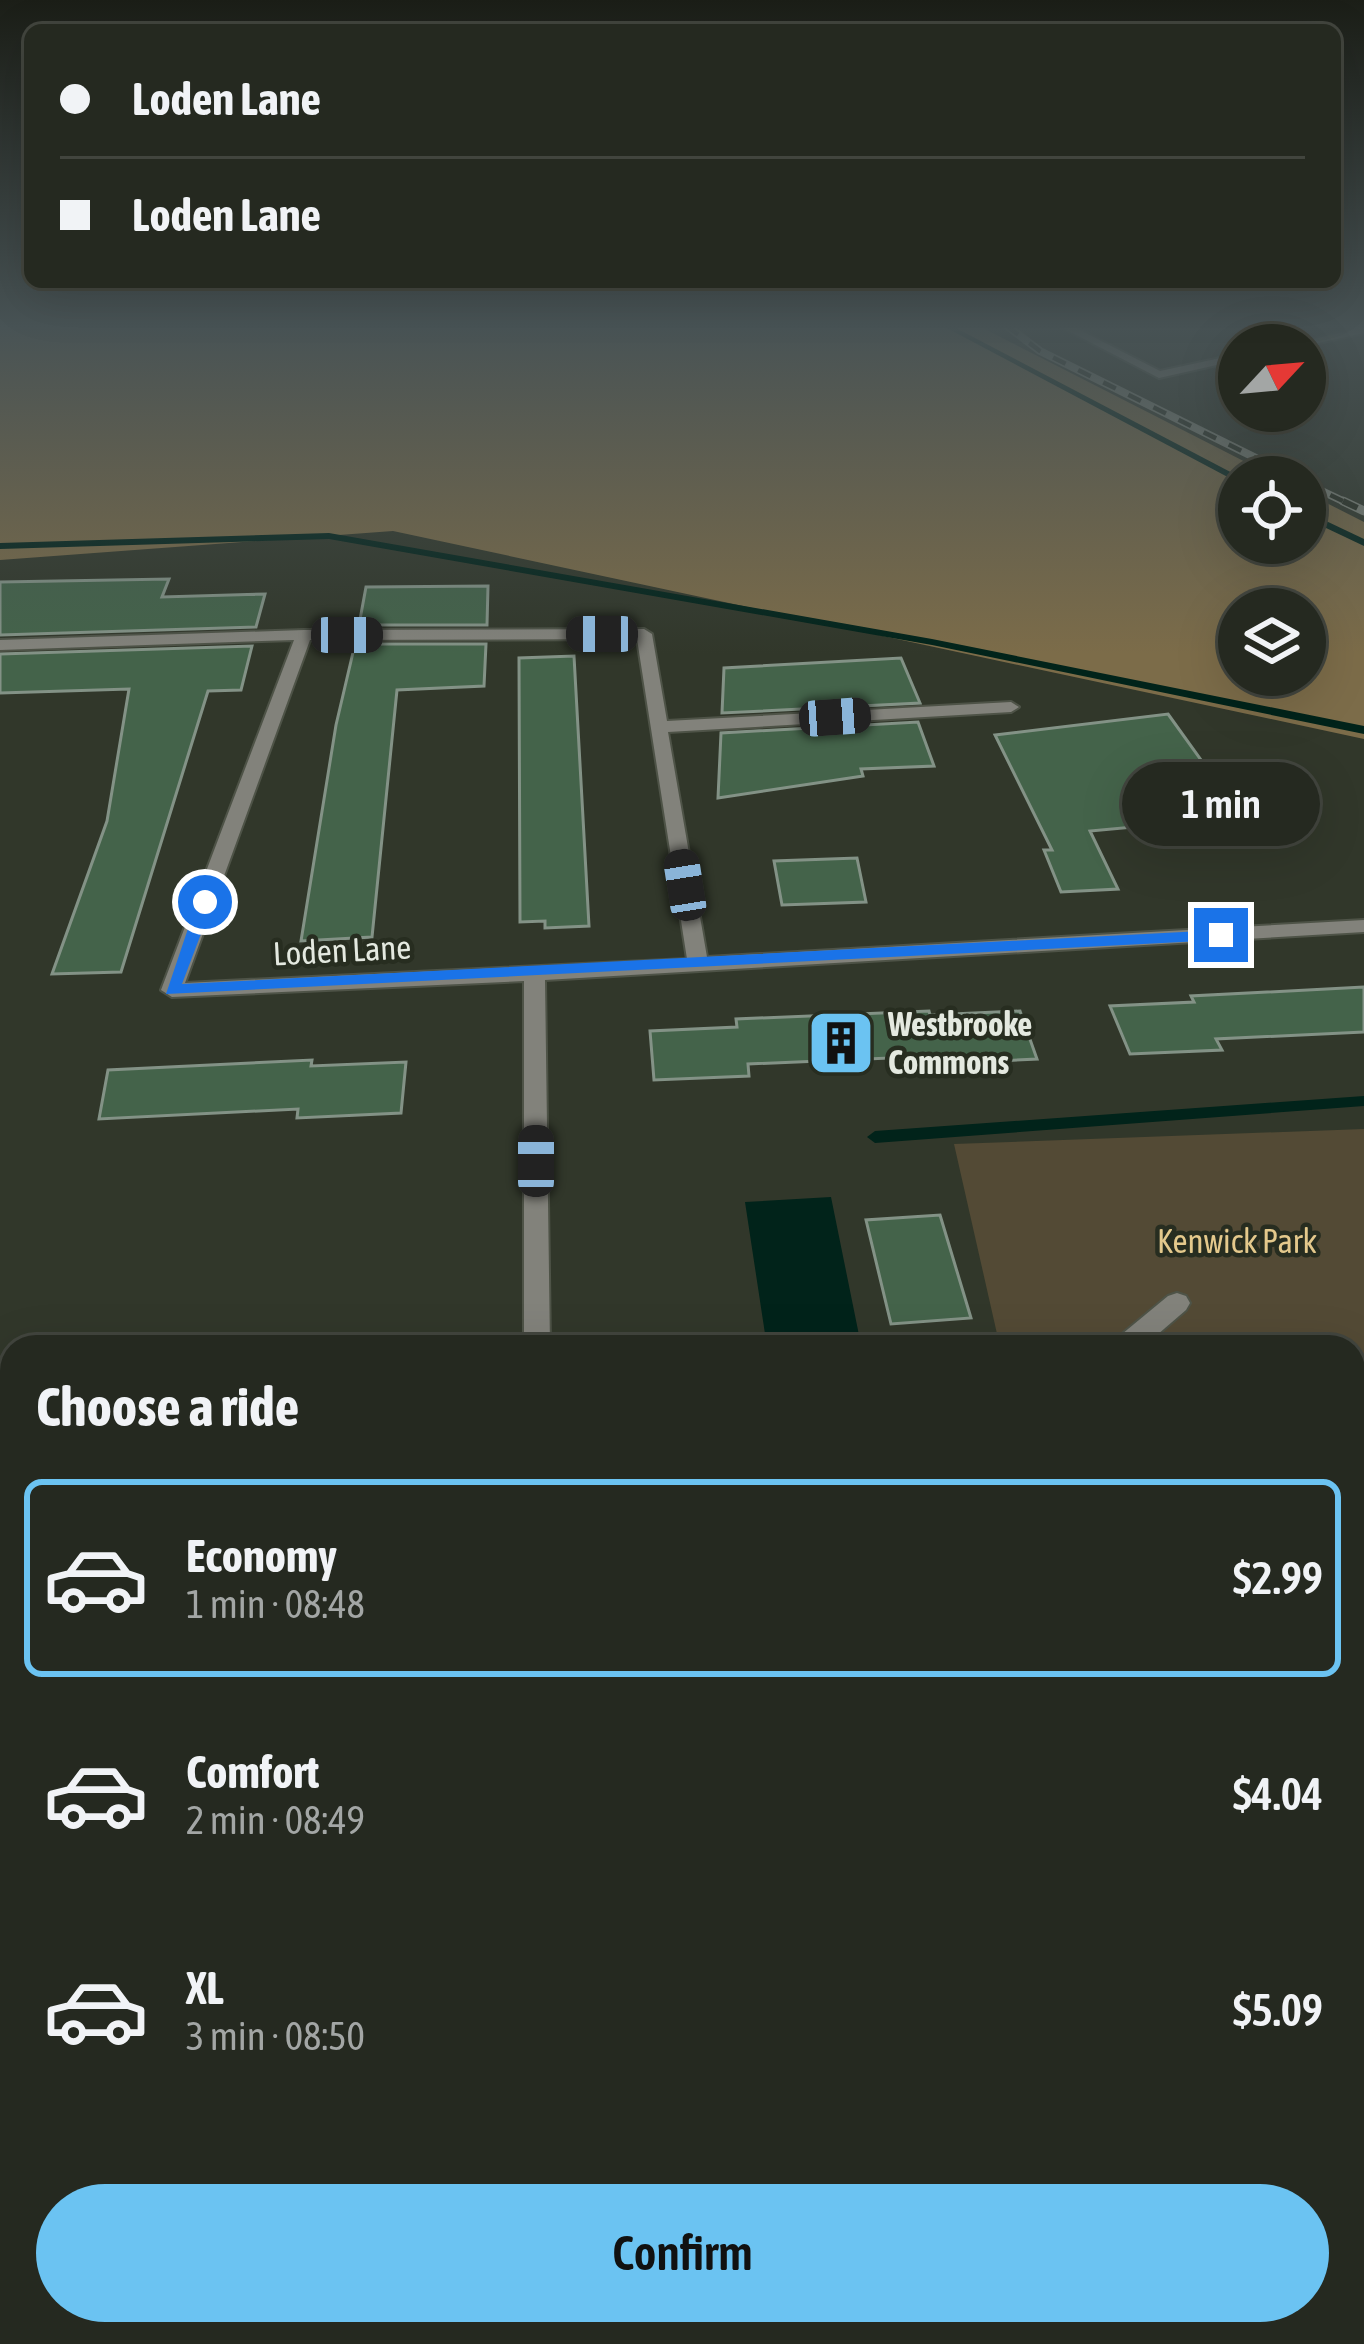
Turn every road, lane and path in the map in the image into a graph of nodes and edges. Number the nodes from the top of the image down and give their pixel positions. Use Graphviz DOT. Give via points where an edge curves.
graph roads {
  1 [pos="304,635"];
  2 [pos="0,645"];
  3 [pos="1011,706"];
  4 [pos="659,727"];
  5 [pos="1364,926"];
  6 [pos="698,965"];
  7 [pos="534,974"];
  8 [pos="1177,1303"];
  9 [pos="537,1335"];
  10 [pos="1139,1335"];
  1 -- 2 [label="street"];
  1 -- 4 [label="street" via="644,634"];
  1 -- 7 [label="street, Loden Lane" via="172,990"];
  3 -- 4 [label="street"];
  4 -- 6 [label="street"];
  5 -- 6 [label="street, Loden Lane"];
  6 -- 7 [label="street, Loden Lane"];
  7 -- 9 [label="street"];
  8 -- 10 [label="street"];
}
